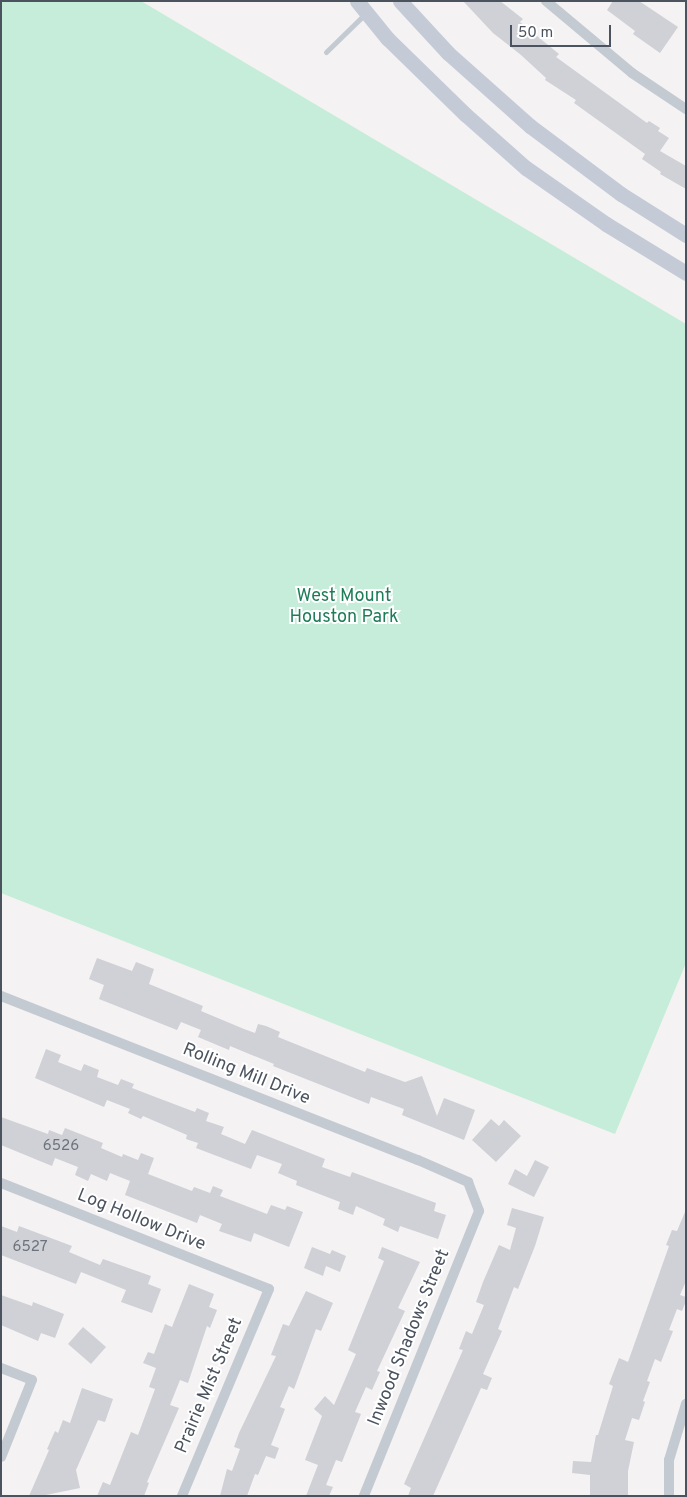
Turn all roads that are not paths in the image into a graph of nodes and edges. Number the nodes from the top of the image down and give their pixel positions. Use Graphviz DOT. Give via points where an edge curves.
graph roads {
  1 [pos="400,1"];
  2 [pos="546,1"];
  3 [pos="362,7"];
  4 [pos="326,52"];
  5 [pos="686,109"];
  6 [pos="686,234"];
  7 [pos="686,273"];
  8 [pos="1,996"];
  9 [pos="1,1183"];
  10 [pos="472,1192"];
  11 [pos="269,1289"];
  12 [pos="1,1368"];
  13 [pos="686,1404"];
  14 [pos="1,1457"];
  15 [pos="182,1496"];
  16 [pos="364,1496"];
  17 [pos="669,1496"];
  1 -- 6 [label="main road" via="448,53 530,126 621,194"];
  2 -- 5 [label="street" via="632,72"];
  3 -- 4 [label="lane"];
  3 -- 7 [label="main road" via="386,38 466,116 526,168 606,224"];
  8 -- 10 [label="street, Rolling Mill Drive" via="418,1160 468,1182"];
  9 -- 11 [label="street, Log Hollow Drive"];
  10 -- 16 [label="street, Inwood Shadows Street" via="479,1211"];
  11 -- 15 [label="street, Prairie Mist Street"];
  12 -- 14 [label="street" via="32,1380"];
  13 -- 17 [label="street" via="669,1460"];
}
